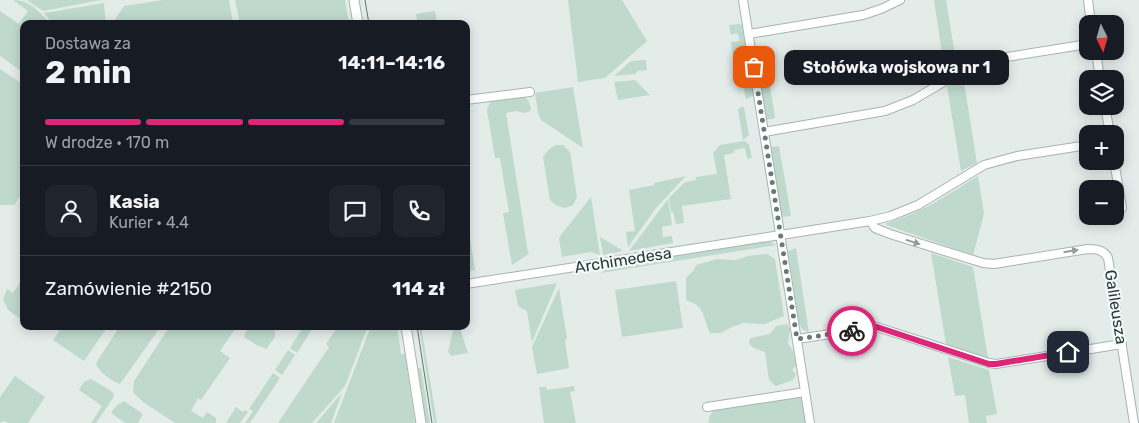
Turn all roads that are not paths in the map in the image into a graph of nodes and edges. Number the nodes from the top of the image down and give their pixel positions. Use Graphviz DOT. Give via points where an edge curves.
graph roads {
  1 [pos="354,0"];
  2 [pos="743,0"];
  3 [pos="900,0"];
  4 [pos="1088,0"];
  5 [pos="1090,15"];
  6 [pos="357,20"];
  7 [pos="748,34"];
  8 [pos="1079,45"];
  9 [pos="530,92"];
  10 [pos="470,100"];
  11 [pos="764,132"];
  12 [pos="1079,146"];
  13 [pos="870,221"];
  14 [pos="780,235"];
  15 [pos="470,283"];
  16 [pos="407,330"];
  17 [pos="797,339"];
  18 [pos="1122,344"];
  19 [pos="805,392"];
  20 [pos="706,407"];
  21 [pos="421,423"];
  22 [pos="810,423"];
  23 [pos="1134,423"];
  1 -- 6 [label="street"];
  2 -- 7 [label="street"];
  3 -- 7 [label="street" via="863,15"];
  4 -- 5 [label="street"];
  7 -- 11 [label="street"];
  8 -- 11 [label="street" via="988,60 969,67 913,100 885,111"];
  9 -- 10 [label="street"];
  11 -- 14 [label="street"];
  12 -- 13 [label="street, Archimedesa" via="984,165 918,205"];
  13 -- 14 [label="street, Archimedesa"];
  13 -- 18 [label="street, Galileusza, one-way" via="881,231 983,263 1095,249 1106,255"];
  14 -- 15 [label="street, Archimedesa"];
  14 -- 17 [label="street"];
  16 -- 21 [label="street"];
  17 -- 18 [label="street" via="877,327 989,364"];
  17 -- 19 [label="street"];
  18 -- 23 [label="street, Galileusza"];
  19 -- 20 [label="street"];
  19 -- 22 [label="street"];
}
